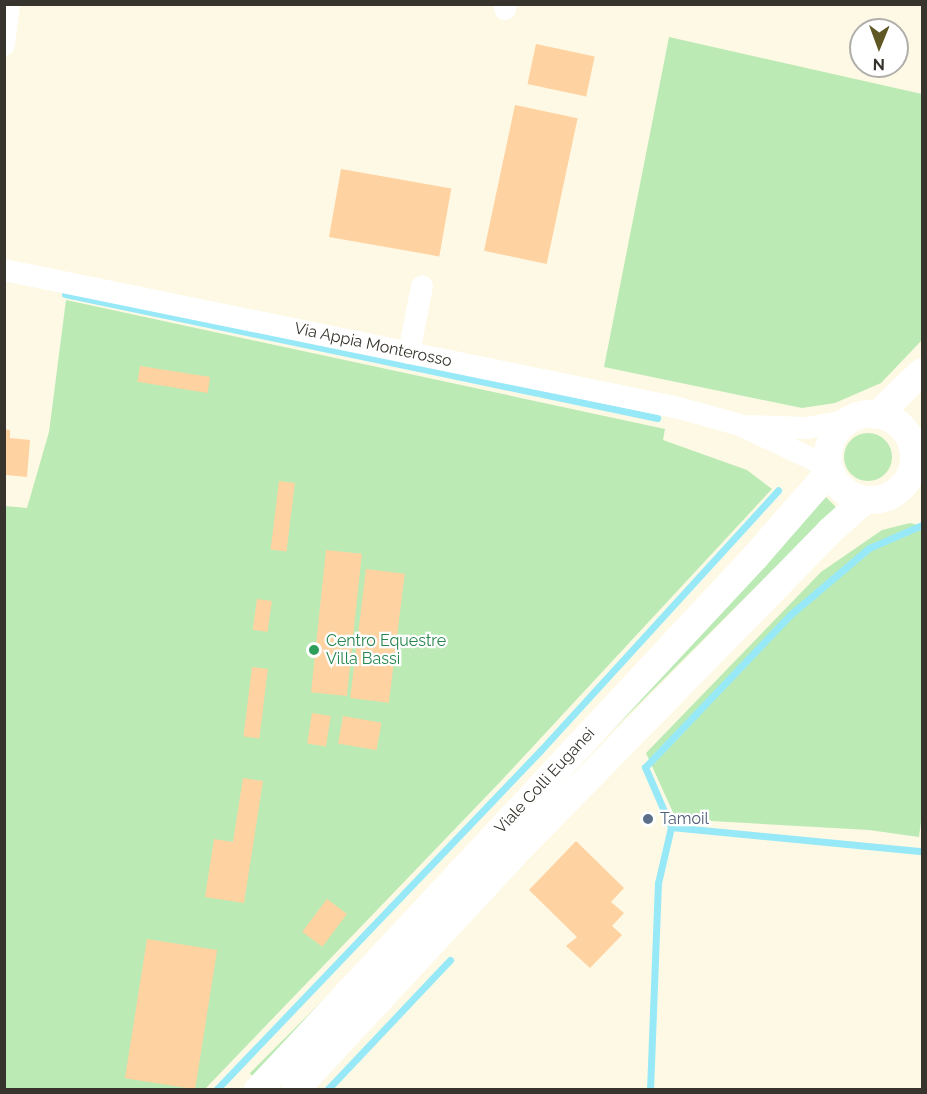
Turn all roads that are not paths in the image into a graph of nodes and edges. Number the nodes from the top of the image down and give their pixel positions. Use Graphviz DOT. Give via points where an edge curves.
graph roads {
  1 [pos="7,13"];
  2 [pos="4,45"];
  3 [pos="4,270"];
  4 [pos="422,286"];
  5 [pos="409,353"];
  6 [pos="922,372"];
  7 [pos="878,415"];
  8 [pos="850,420"];
  9 [pos="740,425"];
  10 [pos="917,443"];
  11 [pos="829,469"];
  12 [pos="911,490"];
  13 [pos="865,500"];
  14 [pos="258,1089"];
  15 [pos="295,1089"];
  1 -- 2 [label="street"];
  3 -- 5 [label="street, Via Appia Monterosso"];
  4 -- 5 [label="street"];
  5 -- 9 [label="street, Via Appia Monterosso" via="679,408"];
  6 -- 7 [label="main road"];
  7 -- 8 [label="main road"];
  7 -- 10 [label="main road, Viale Colli Euganei" via="898,424"];
  8 -- 9 [label="street, Via Appia Monterosso" via="807,428"];
  8 -- 11 [label="main road" via="831,440"];
  9 -- 11 [label="street, Via Appia Monterosso"];
  10 -- 12 [label="main road, Viale Colli Euganei"];
  11 -- 13 [label="main road" via="843,490"];
  11 -- 14 [label="main road, Viale Colli Euganei" via="755,557"];
  12 -- 13 [label="main road, Viale Colli Euganei"];
  13 -- 15 [label="main road, Viale Colli Euganei" via="830,531 514,854"];
}
